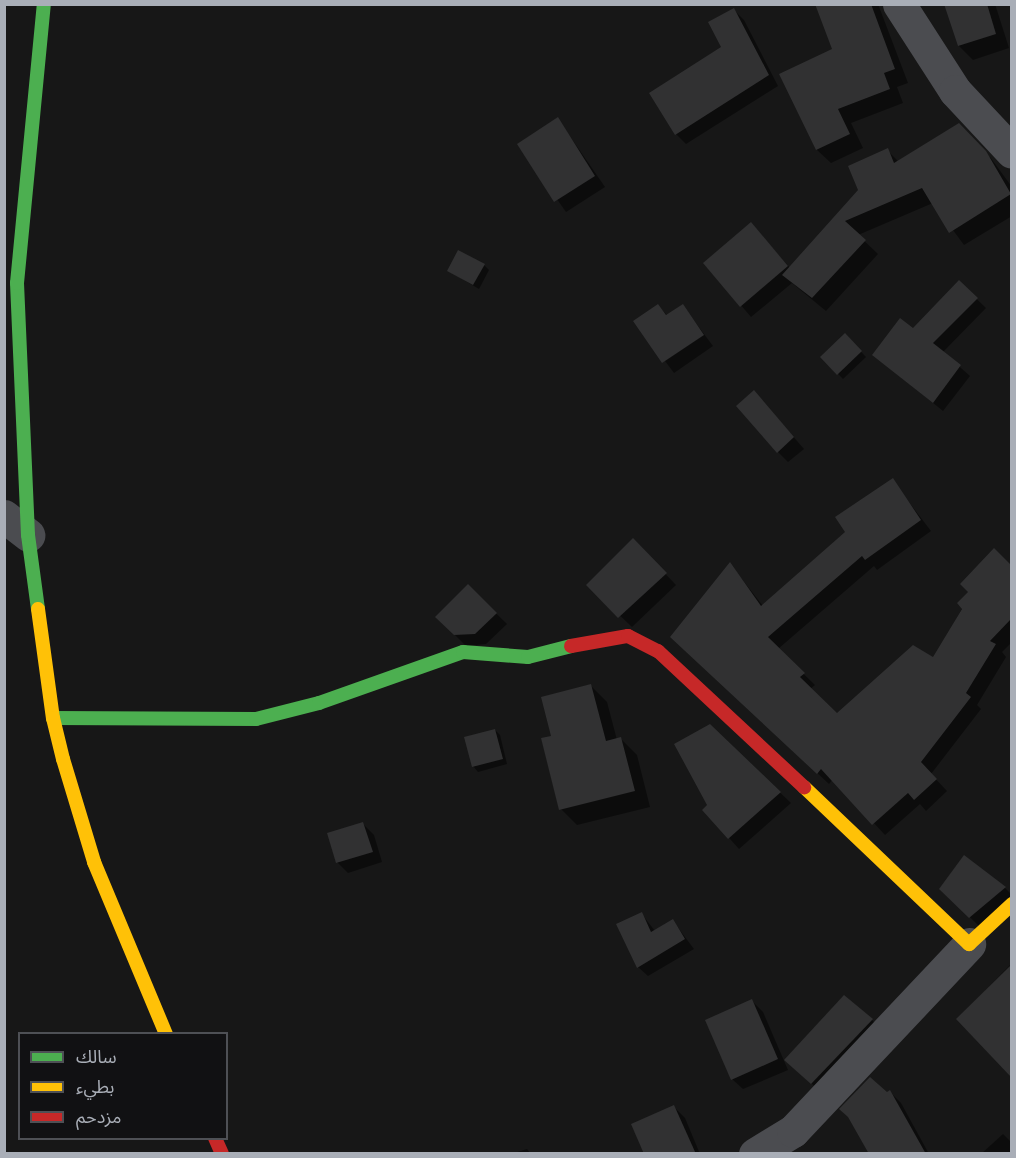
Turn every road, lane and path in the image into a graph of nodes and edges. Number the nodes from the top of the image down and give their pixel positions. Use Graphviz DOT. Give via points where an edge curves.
graph roads {
  1 [pos="44,4"];
  2 [pos="899,4"];
  3 [pos="1011,152"];
  4 [pos="16,526"];
  5 [pos="53,718"];
  6 [pos="1011,904"];
  7 [pos="969,944"];
  8 [pos="165,1032"];
  9 [pos="216,1140"];
  10 [pos="222,1154"];
  11 [pos="755,1154"];
  1 -- 4 [label="street" via="17,283"];
  2 -- 3 [label="street" via="955,91"];
  4 -- 5 [label="street"];
  5 -- 7 [label="street" via="256,719 319,703 463,652 528,657 628,636 658,651 695,684"];
  5 -- 8 [label="street" via="94,862"];
  6 -- 7 [label="street"];
  7 -- 11 [label="street" via="793,1131"];
  9 -- 10 [label="street"];
}
